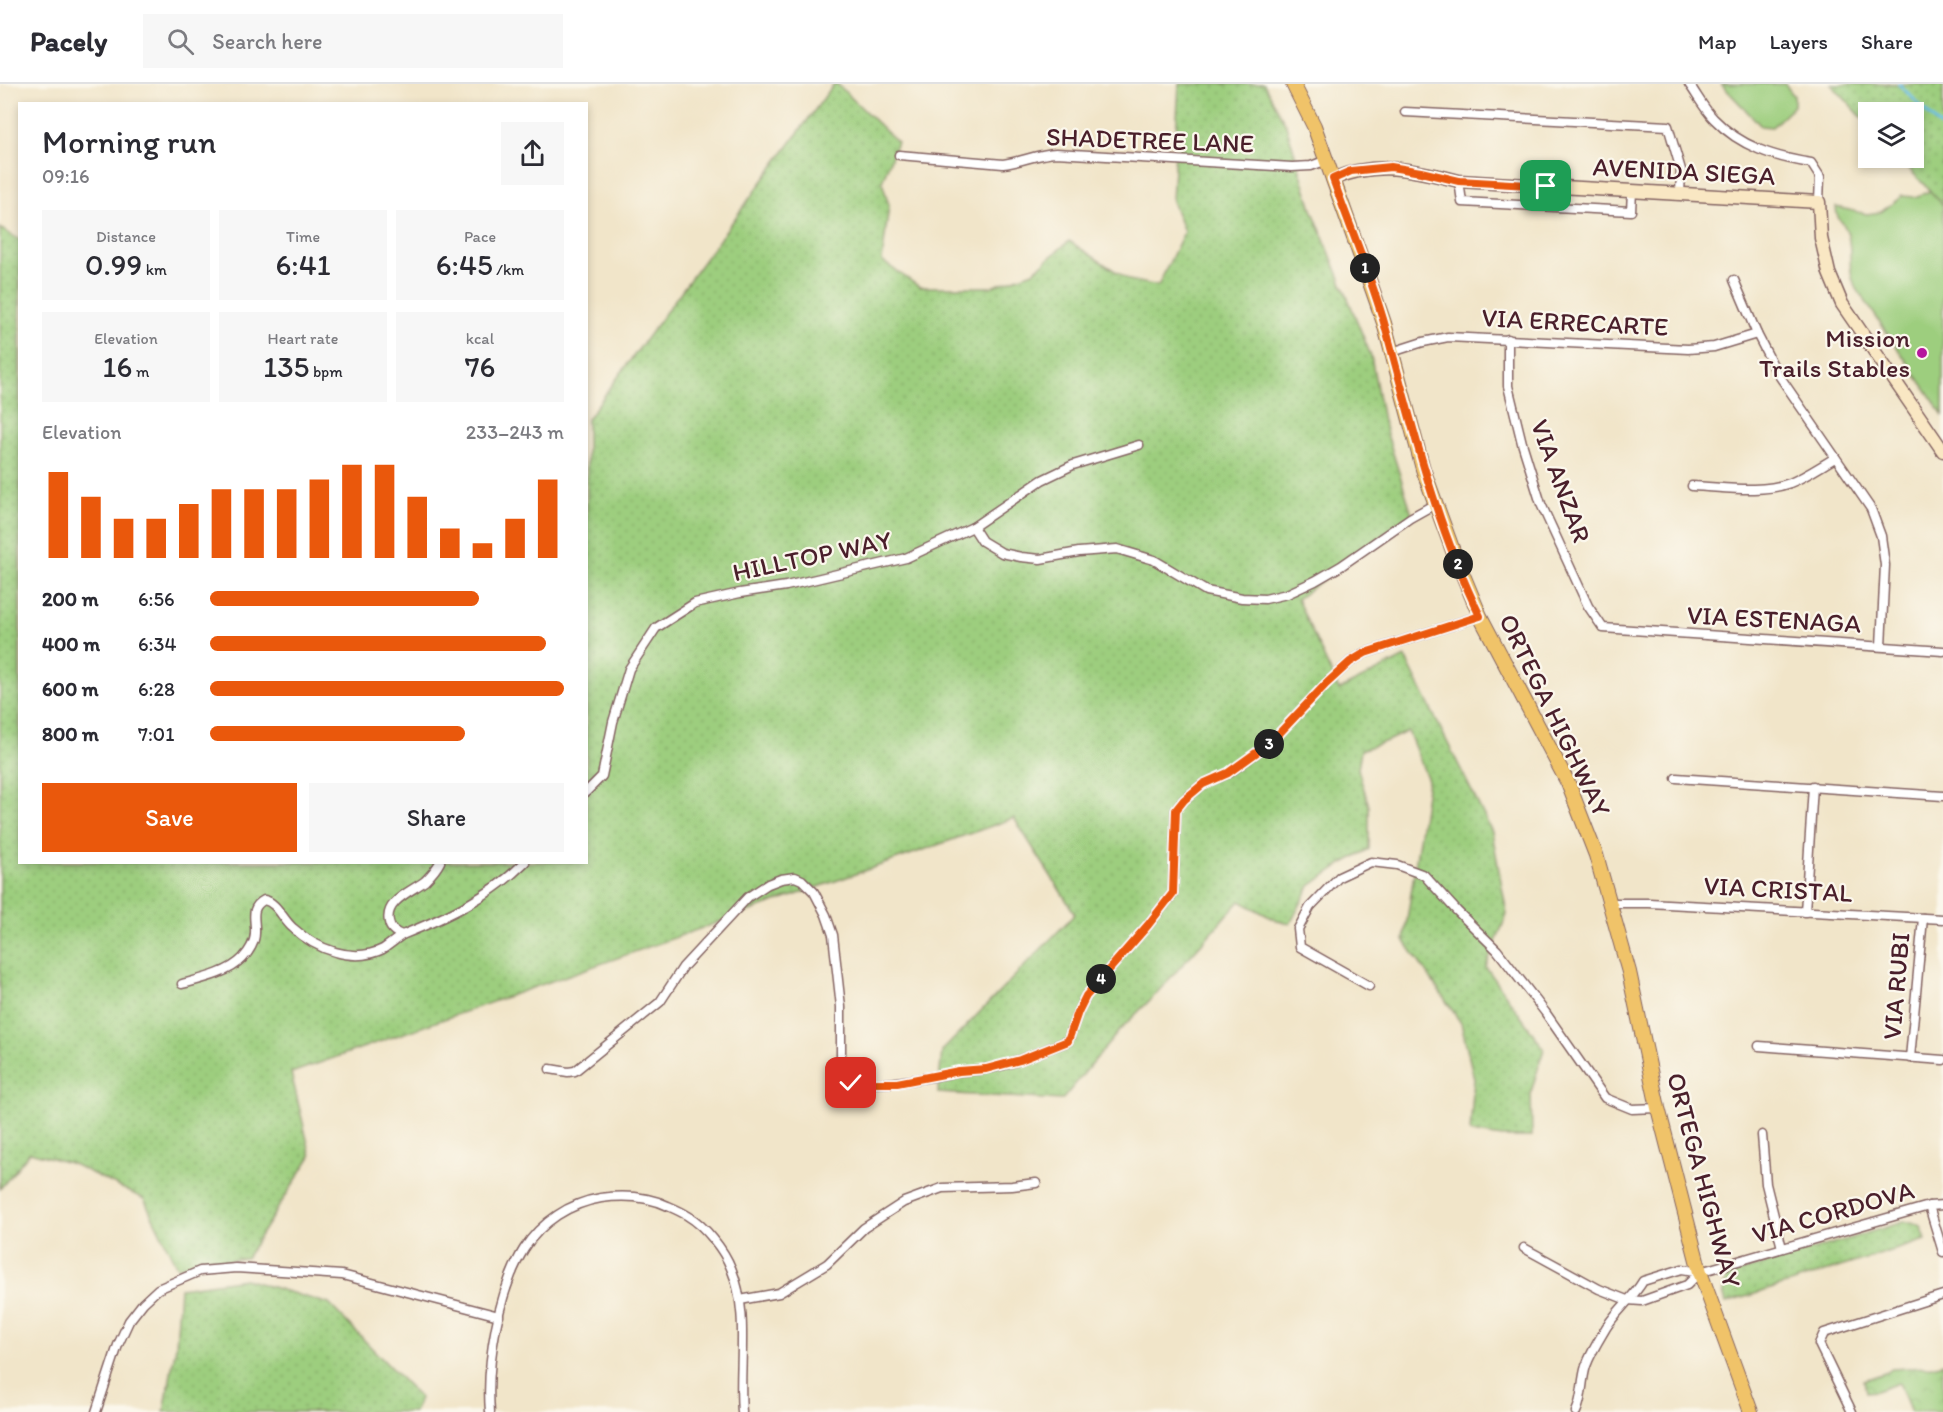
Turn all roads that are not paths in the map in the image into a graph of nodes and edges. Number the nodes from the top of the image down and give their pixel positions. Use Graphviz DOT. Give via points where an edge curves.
graph roads {
  1 [pos="1293,84"];
  2 [pos="1689,84"];
  3 [pos="1405,112"];
  4 [pos="899,155"];
  5 [pos="1327,160"];
  6 [pos="1333,179"];
  7 [pos="1459,181"];
  8 [pos="1632,191"];
  9 [pos="1680,194"];
  10 [pos="1819,202"];
  11 [pos="1734,280"];
  12 [pos="1757,334"];
  13 [pos="1508,339"];
  14 [pos="1392,352"];
  15 [pos="1139,445"];
  16 [pos="1943,451"];
  17 [pos="1835,458"];
  18 [pos="1692,486"];
  19 [pos="1435,504"];
  20 [pos="973,527"];
  21 [pos="1480,616"];
  22 [pos="1603,628"];
  23 [pos="1881,646"];
  24 [pos="1943,651"];
  25 [pos="1676,778"];
  26 [pos="1813,786"];
  27 [pos="588,790"];
  28 [pos="1943,796"];
  29 [pos="439,864"];
  30 [pos="523,864"];
  31 [pos="1610,903"];
  32 [pos="1804,912"];
  33 [pos="1923,918"];
  34 [pos="1943,920"];
  35 [pos="402,935"];
  36 [pos="182,984"];
  37 [pos="1369,986"];
  38 [pos="1760,1046"];
  39 [pos="1911,1058"];
  40 [pos="1943,1060"];
  41 [pos="550,1069"];
  42 [pos="1658,1108"];
  43 [pos="1762,1136"];
  44 [pos="1036,1183"];
  45 [pos="1943,1205"];
  46 [pos="1929,1206"];
  47 [pos="1524,1248"];
  48 [pos="1782,1248"];
  49 [pos="1943,1252"];
  50 [pos="1700,1272"];
  51 [pos="1943,1295"];
  52 [pos="740,1300"];
  53 [pos="1627,1300"];
  54 [pos="499,1316"];
  55 [pos="96,1412"];
  56 [pos="490,1412"];
  57 [pos="742,1412"];
  58 [pos="1576,1412"];
  59 [pos="1751,1412"];
  60 [pos="1852,1412"];
  1 -- 5 [label="main road, ORTEGA HIGHWAY"];
  2 -- 10 [label="street" via="1713,118 1737,139 1760,151 1811,164 1820,177"];
  3 -- 9 [label="street" via="1668,126 1681,170"];
  4 -- 5 [label="street, SHADETREE LANE" via="1003,164 1056,153 1292,166 1311,166"];
  5 -- 6 [label="main road, ORTEGA HIGHWAY"];
  6 -- 7 [label="street, AVENIDA SIEGA" via="1351,171 1391,167"];
  6 -- 14 [label="main road, ORTEGA HIGHWAY"];
  7 -- 8 [label="street, AVENIDA SIEGA"];
  7 -- 8 [label="street" via="1462,202 1631,211"];
  8 -- 9 [label="street, AVENIDA SIEGA"];
  9 -- 10 [label="street, AVENIDA SIEGA"];
  10 -- 16 [label="street" via="1821,238 1842,304"];
  11 -- 12 [label="street"];
  12 -- 13 [label="street, VIA ERRECARTE" via="1714,347 1688,349"];
  12 -- 17 [label="street" via="1776,371"];
  13 -- 14 [label="street, VIA ERRECARTE" via="1448,337"];
  13 -- 22 [label="street, VIA ANZAR" via="1508,386 1541,504 1588,606"];
  14 -- 19 [label="main road, ORTEGA HIGHWAY"];
  15 -- 20 [label="street, HILLTOP WAY" via="1072,465 1042,480"];
  17 -- 18 [label="street" via="1776,487"];
  17 -- 23 [label="street" via="1871,509 1881,536 1885,565"];
  19 -- 20 [label="street" via="1333,571 1301,588 1265,599 1206,591 1154,560 1117,549 1021,558 1002,553 982,541"];
  19 -- 21 [label="main road, ORTEGA HIGHWAY"];
  20 -- 27 [label="street, HILLTOP WAY" via="906,558 695,603 656,628 629,669 602,776"];
  21 -- 31 [label="main road, ORTEGA HIGHWAY" via="1568,783"];
  21 -- 41 [label="street" via="1358,657 1326,684 1271,742 1184,800 1176,810 1173,893 1086,996 1068,1041 986,1069 897,1083 851,1083 837,1079 841,1008 832,935 826,915 808,885 788,877 748,897 683,967 653,1009 574,1071"];
  22 -- 23 [label="street, VIA ESTENAGA"];
  23 -- 24 [label="street, VIA ESTENAGA"];
  25 -- 26 [label="street"];
  26 -- 28 [label="street"];
  26 -- 32 [label="street"];
  29 -- 35 [label="street" via="389,911 390,926"];
  30 -- 35 [label="street" via="474,902"];
  31 -- 32 [label="street, VIA CRISTAL"];
  31 -- 42 [label="main road, ORTEGA HIGHWAY"];
  32 -- 33 [label="street, VIA CRISTAL"];
  33 -- 34 [label="street, VIA CRISTAL"];
  33 -- 39 [label="street, VIA RUBI"];
  35 -- 36 [label="street" via="365,954 351,956 323,949 293,929 272,902 264,900 254,910 255,936 242,960"];
  37 -- 42 [label="street" via="1300,947 1298,929 1310,907 1339,877 1371,862 1424,875 1497,950 1605,1098 1621,1106"];
  38 -- 39 [label="street"];
  39 -- 40 [label="street"];
  42 -- 50 [label="main road, ORTEGA HIGHWAY"];
  43 -- 48 [label="street" via="1766,1184"];
  44 -- 52 [label="street" via="942,1188 904,1202 864,1228 827,1264 779,1293"];
  45 -- 46 [label="street, VIA CORDOVA"];
  46 -- 48 [label="street, VIA CORDOVA"];
  46 -- 49 [label="street"];
  47 -- 53 [label="street"];
  48 -- 50 [label="street, VIA CORDOVA"];
  50 -- 53 [label="street" via="1687,1285 1642,1301"];
  50 -- 53 [label="street" via="1682,1269 1643,1281"];
  50 -- 59 [label="main road, ORTEGA HIGHWAY"];
  51 -- 60 [label="street" via="1824,1333 1820,1344"];
  52 -- 54 [label="street" via="731,1268 716,1242 689,1216 636,1196 615,1196 572,1206 548,1222 524,1250"];
  52 -- 57 [label="street"];
  53 -- 58 [label="street" via="1604,1330 1586,1367"];
  54 -- 55 [label="street" via="342,1275 236,1268 200,1271 158,1289 129,1321"];
  54 -- 56 [label="street" via="489,1372"];
}
